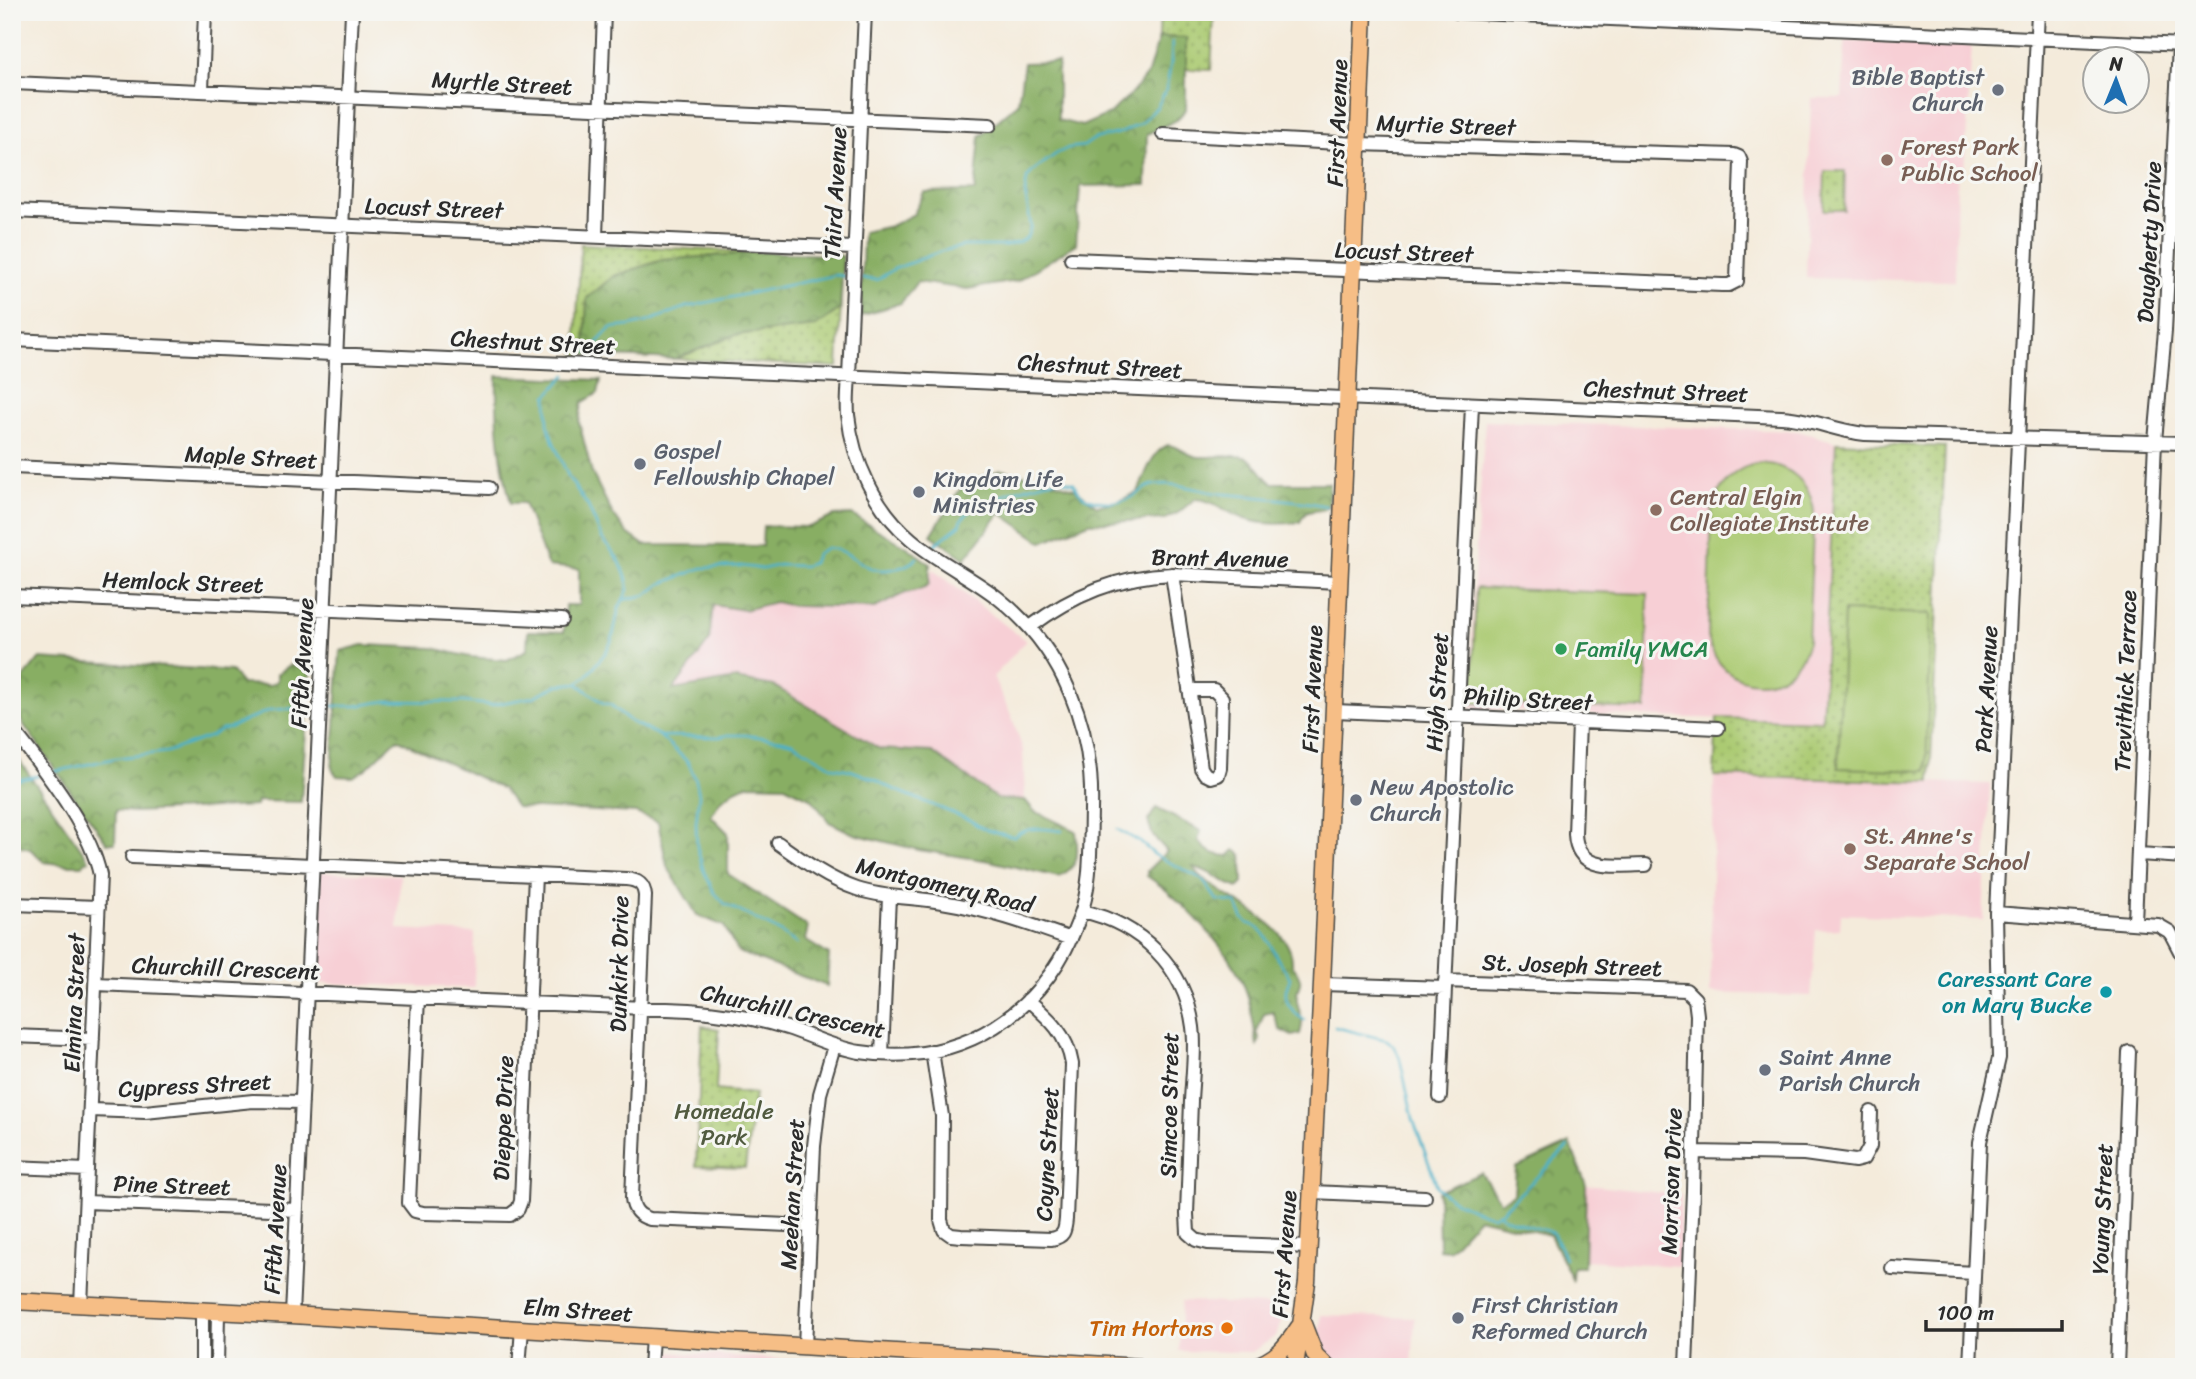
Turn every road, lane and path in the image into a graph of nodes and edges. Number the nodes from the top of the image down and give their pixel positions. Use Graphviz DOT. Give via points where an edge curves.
graph roads {
  1 [pos="205,12"];
  2 [pos="352,12"];
  3 [pos="604,12"];
  4 [pos="865,12"];
  5 [pos="1364,12"];
  6 [pos="1457,12"];
  7 [pos="2038,12"];
  8 [pos="2037,37"];
  9 [pos="2181,45"];
  10 [pos="12,83"];
  11 [pos="202,90"];
  12 [pos="348,97"];
  13 [pos="600,108"];
  14 [pos="860,120"];
  15 [pos="990,125"];
  16 [pos="1163,134"];
  17 [pos="1358,144"];
  18 [pos="2178,200"];
  19 [pos="12,211"];
  20 [pos="342,225"];
  21 [pos="596,236"];
  22 [pos="853,248"];
  23 [pos="1071,259"];
  24 [pos="1354,271"];
  25 [pos="1735,283"];
  26 [pos="12,340"];
  27 [pos="336,354"];
  28 [pos="849,376"];
  29 [pos="1346,398"];
  30 [pos="1472,405"];
  31 [pos="2020,438"];
  32 [pos="2155,442"];
  33 [pos="2184,443"];
  34 [pos="12,467"];
  35 [pos="330,482"];
  36 [pos="489,488"];
  37 [pos="1172,575"];
  38 [pos="1338,582"];
  39 [pos="12,596"];
  40 [pos="326,609"];
  41 [pos="562,620"];
  42 [pos="1030,627"];
  43 [pos="1189,690"];
  44 [pos="1335,711"];
  45 [pos="1456,716"];
  46 [pos="1580,723"];
  47 [pos="12,728"];
  48 [pos="1718,728"];
  49 [pos="778,843"];
  50 [pos="2139,853"];
  51 [pos="132,857"];
  52 [pos="2184,857"];
  53 [pos="313,864"];
  54 [pos="1646,865"];
  55 [pos="535,875"];
  56 [pos="889,897"];
  57 [pos="12,904"];
  58 [pos="99,907"];
  59 [pos="1082,911"];
  60 [pos="1996,913"];
  61 [pos="2136,922"];
  62 [pos="1071,939"];
  63 [pos="2184,959"];
  64 [pos="96,984"];
  65 [pos="1322,984"];
  66 [pos="1445,984"];
  67 [pos="307,992"];
  68 [pos="418,997"];
  69 [pos="1693,997"];
  70 [pos="1028,1000"];
  71 [pos="529,1002"];
  72 [pos="640,1007"];
  73 [pos="12,1036"];
  74 [pos="93,1039"];
  75 [pos="834,1046"];
  76 [pos="932,1051"];
  77 [pos="2129,1052"];
  78 [pos="882,1054"];
  79 [pos="1440,1097"];
  80 [pos="302,1101"];
  81 [pos="91,1110"];
  82 [pos="1871,1112"];
  83 [pos="1694,1153"];
  84 [pos="12,1167"];
  85 [pos="87,1170"];
  86 [pos="1311,1192"];
  87 [pos="1425,1198"];
  88 [pos="86,1202"];
  89 [pos="297,1210"];
  90 [pos="810,1226"];
  91 [pos="1309,1247"];
  92 [pos="1892,1268"];
  93 [pos="1973,1273"];
  94 [pos="12,1301"];
  95 [pos="81,1305"];
  96 [pos="210,1312"];
  97 [pos="292,1315"];
  98 [pos="1302,1322"];
  99 [pos="522,1329"];
  100 [pos="652,1338"];
  101 [pos="804,1346"];
  102 [pos="1008,1362"];
  103 [pos="202,1367"];
  104 [pos="217,1367"];
  105 [pos="519,1367"];
  106 [pos="650,1367"];
  107 [pos="1140,1367"];
  108 [pos="1252,1367"];
  109 [pos="1295,1367"];
  110 [pos="1327,1367"];
  111 [pos="1686,1367"];
  112 [pos="1970,1367"];
  113 [pos="2117,1367"];
  1 -- 11 [label="street"];
  2 -- 12 [label="street, Fifth Avenue"];
  3 -- 13 [label="street"];
  4 -- 14 [label="street, Third Avenue"];
  5 -- 17 [label="main road, First Avenue"];
  6 -- 8 [label="street"];
  7 -- 8 [label="street, Park Avenue"];
  8 -- 9 [label="street"];
  8 -- 31 [label="street, Park Avenue"];
  9 -- 18 [label="street, Daugherty Drive"];
  10 -- 11 [label="street, Myrtle Street"];
  11 -- 12 [label="street, Myrtle Street"];
  12 -- 13 [label="street, Myrtle Street"];
  12 -- 20 [label="street, Fifth Avenue"];
  13 -- 14 [label="street, Myrtle Street"];
  13 -- 21 [label="street"];
  14 -- 15 [label="street, Myrtle Street"];
  14 -- 22 [label="street, Third Avenue"];
  16 -- 17 [label="street, Myrtie Street"];
  17 -- 24 [label="main road, First Avenue"];
  17 -- 25 [label="street, Myrtie Street" via="1739,157"];
  18 -- 32 [label="street, Daugherty Drive"];
  19 -- 20 [label="street, Locust Street"];
  20 -- 21 [label="street, Locust Street"];
  20 -- 27 [label="street, Fifth Avenue"];
  21 -- 22 [label="street, Locust Street"];
  22 -- 28 [label="street, Third Avenue"];
  23 -- 24 [label="street, Locust Street"];
  24 -- 25 [label="street, Locust Street"];
  24 -- 29 [label="main road, First Avenue"];
  26 -- 27 [label="street, Chestnut Street"];
  27 -- 28 [label="street, Chestnut Street"];
  27 -- 35 [label="street, Fifth Avenue"];
  28 -- 29 [label="street, Chestnut Street"];
  28 -- 42 [label="street, Churchill Crescent" via="853,444 879,502 910,538 997,597"];
  29 -- 30 [label="street, Chestnut Street"];
  29 -- 38 [label="main road, First Avenue"];
  30 -- 31 [label="street, Chestnut Street" via="1796,417 1853,433"];
  30 -- 45 [label="street, High Street"];
  31 -- 32 [label="street, Chestnut Street"];
  31 -- 60 [label="street, Park Avenue"];
  32 -- 33 [label="street, Chestnut Street"];
  32 -- 50 [label="street, Trevithick Terrace"];
  34 -- 35 [label="street, Maple Street"];
  35 -- 36 [label="street, Maple Street"];
  35 -- 40 [label="street, Fifth Avenue"];
  37 -- 38 [label="street, Brant Avenue"];
  37 -- 42 [label="street, Brant Avenue" via="1150,575 1098,587 1050,611"];
  37 -- 43 [label="street"];
  38 -- 44 [label="main road, First Avenue"];
  39 -- 40 [label="street, Hemlock Street"];
  40 -- 41 [label="street, Hemlock Street"];
  40 -- 53 [label="street, Fifth Avenue"];
  42 -- 59 [label="street, Churchill Crescent" via="1067,684 1087,747 1091,801 1088,881"];
  43 -- 43 [label="street" via="1201,768 1211,778 1220,768 1222,698 1214,690"];
  44 -- 45 [label="street, Philip Street"];
  44 -- 65 [label="main road, First Avenue"];
  45 -- 46 [label="street, Philip Street"];
  45 -- 66 [label="street, High Street"];
  46 -- 48 [label="street, Philip Street"];
  46 -- 54 [label="street" via="1574,834 1578,850 1598,864"];
  47 -- 58 [label="street, Elmina Street" via="88,839 100,874"];
  49 -- 56 [label="street, Montgomery Road" via="841,882"];
  50 -- 52 [label="street"];
  50 -- 61 [label="street, Trevithick Terrace"];
  51 -- 53 [label="street, Dunkirk Drive"];
  53 -- 55 [label="street, Dunkirk Drive"];
  53 -- 67 [label="street, Fifth Avenue"];
  55 -- 71 [label="street, Dieppe Drive"];
  55 -- 72 [label="street, Dunkirk Drive" via="626,879 641,884 645,896"];
  56 -- 62 [label="street, Montgomery Road" via="965,906"];
  56 -- 78 [label="street"];
  57 -- 58 [label="street"];
  58 -- 64 [label="street, Elmina Street"];
  59 -- 62 [label="street, Churchill Crescent"];
  59 -- 91 [label="street, Simcoe Street" via="1119,923 1158,950 1187,1002 1194,1035 1188,1233 1208,1243"];
  60 -- 61 [label="street"];
  60 -- 93 [label="street, Park Avenue" via="1999,1058 1980,1142"];
  61 -- 63 [label="street" via="2165,928"];
  62 -- 70 [label="street, Churchill Crescent" via="1047,980"];
  64 -- 67 [label="street, Churchill Crescent"];
  64 -- 74 [label="street, Elmina Street"];
  65 -- 66 [label="street, St. Joseph Street"];
  65 -- 86 [label="main road, First Avenue"];
  66 -- 69 [label="street, St. Joseph Street" via="1686,990"];
  66 -- 79 [label="street, High Street"];
  67 -- 68 [label="street, Churchill Crescent"];
  67 -- 80 [label="street, Fifth Avenue"];
  68 -- 71 [label="street, Churchill Crescent"];
  68 -- 71 [label="street, Dieppe Drive" via="408,1197 412,1208 423,1213 505,1216 520,1206"];
  69 -- 83 [label="street, Morrison Drive" via="1697,1015"];
  70 -- 76 [label="street, Churchill Crescent" via="988,1031"];
  70 -- 76 [label="street, Coyne Street" via="1060,1030 1073,1064 1066,1219 1060,1237 961,1236 944,1230 942,1116"];
  71 -- 72 [label="street, Churchill Crescent"];
  72 -- 75 [label="street, Churchill Crescent" via="744,1017"];
  72 -- 90 [label="street, Dunkirk Drive" via="632,1200 636,1211 650,1219"];
  73 -- 74 [label="street"];
  74 -- 81 [label="street, Elmina Street"];
  75 -- 78 [label="street, Churchill Crescent"];
  75 -- 90 [label="street, Meehan Street" via="818,1105"];
  76 -- 78 [label="street, Churchill Crescent"];
  77 -- 113 [label="street, Young Street"];
  80 -- 81 [label="street, Cypress Street" via="145,1112"];
  80 -- 89 [label="street, Fifth Avenue"];
  81 -- 85 [label="street, Elmina Street"];
  82 -- 83 [label="street" via="1870,1146 1863,1159 1855,1161 1804,1154"];
  83 -- 111 [label="street, Morrison Drive"];
  84 -- 85 [label="street"];
  85 -- 88 [label="street, Elmina Street"];
  86 -- 87 [label="street"];
  86 -- 91 [label="main road, First Avenue"];
  88 -- 89 [label="street, Pine Street"];
  88 -- 95 [label="street, Elmina Street"];
  89 -- 97 [label="street, Fifth Avenue"];
  90 -- 101 [label="street, Meehan Street"];
  91 -- 98 [label="main road, First Avenue"];
  92 -- 93 [label="street"];
  93 -- 112 [label="street, Park Avenue"];
  94 -- 95 [label="main road, Elm Street"];
  95 -- 96 [label="main road, Elm Street"];
  96 -- 97 [label="main road, Elm Street"];
  96 -- 103 [label="street"];
  96 -- 104 [label="street"];
  97 -- 99 [label="main road, Elm Street"];
  98 -- 108 [label="main road" via="1278,1355"];
  98 -- 109 [label="main road, First Avenue"];
  98 -- 110 [label="main road" via="1315,1355"];
  99 -- 100 [label="main road, Elm Street"];
  99 -- 105 [label="street"];
  100 -- 101 [label="main road, Elm Street"];
  100 -- 106 [label="street"];
  101 -- 102 [label="main road, Elm Street"];
  102 -- 107 [label="main road, Elm Street"];
}
